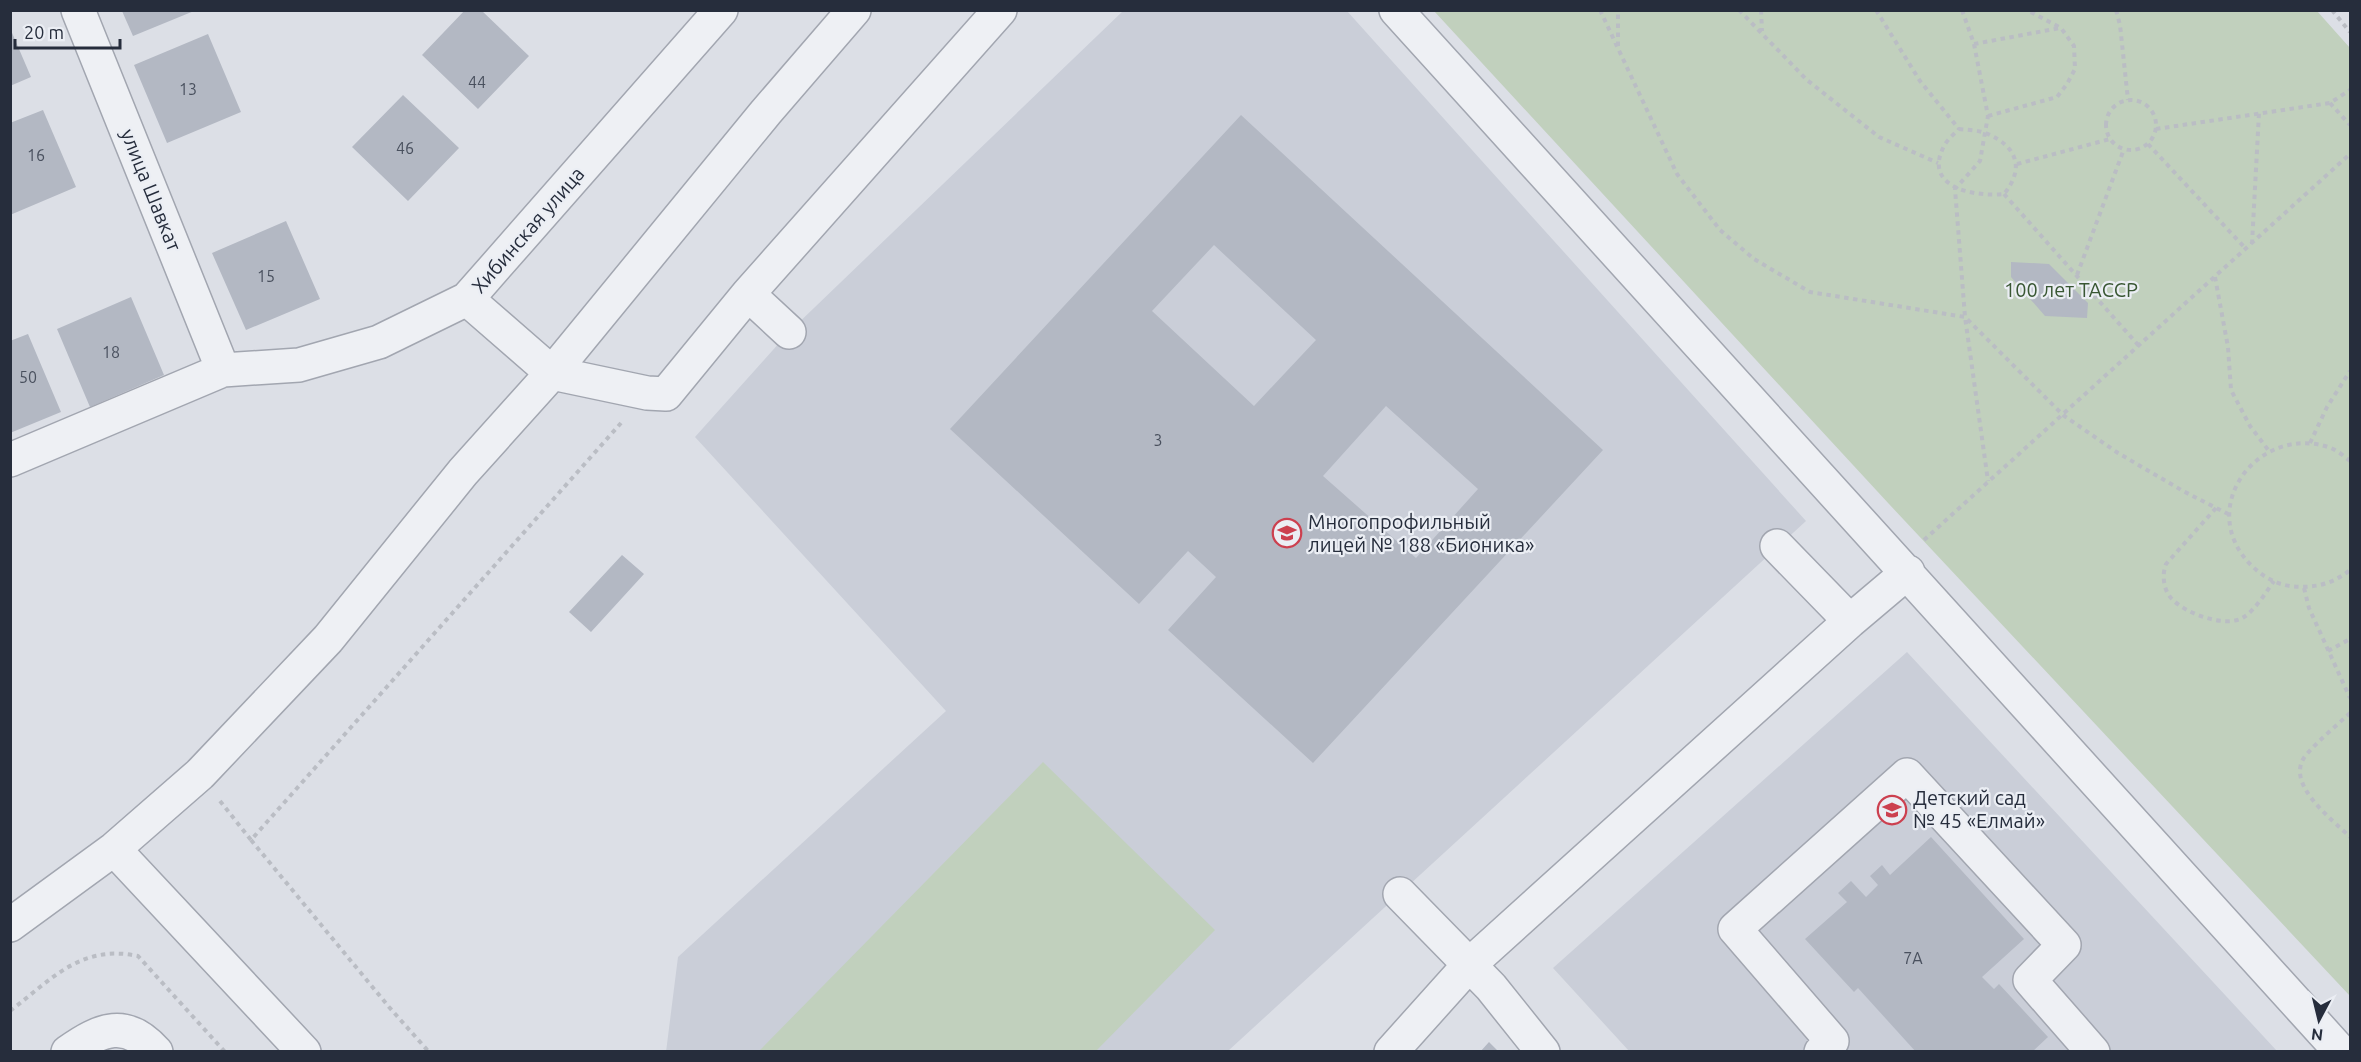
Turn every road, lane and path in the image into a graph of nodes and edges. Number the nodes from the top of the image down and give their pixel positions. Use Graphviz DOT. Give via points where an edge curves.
graph roads {
  1 [pos="78,10"];
  2 [pos="721,10"];
  3 [pos="854,10"];
  4 [pos="1000,10"];
  5 [pos="1396,10"];
  6 [pos="1600,10"];
  7 [pos="1618,10"];
  8 [pos="1739,10"];
  9 [pos="1761,10"];
  10 [pos="1876,10"];
  11 [pos="1962,10"];
  12 [pos="2027,10"];
  13 [pos="2116,10"];
  14 [pos="2332,10"];
  15 [pos="2061,28"];
  16 [pos="1762,32"];
  17 [pos="2350,32"];
  18 [pos="1974,44"];
  19 [pos="1618,48"];
  20 [pos="2350,90"];
  21 [pos="2128,100"];
  22 [pos="2330,103"];
  23 [pos="2259,113"];
  24 [pos="1988,116"];
  25 [pos="2350,125"];
  26 [pos="1959,129"];
  27 [pos="2156,129"];
  28 [pos="1986,133"];
  29 [pos="2110,139"];
  30 [pos="2148,144"];
  31 [pos="2124,149"];
  32 [pos="2350,154"];
  33 [pos="1938,163"];
  34 [pos="2017,164"];
  35 [pos="1955,189"];
  36 [pos="2004,194"];
  37 [pos="2252,244"];
  38 [pos="2246,249"];
  39 [pos="2077,275"];
  40 [pos="2216,277"];
  41 [pos="748,294"];
  42 [pos="467,299"];
  43 [pos="1965,317"];
  44 [pos="789,332"];
  45 [pos="2139,346"];
  46 [pos="223,370"];
  47 [pos="2350,371"];
  48 [pos="552,373"];
  49 [pos="647,393"];
  50 [pos="2063,415"];
  51 [pos="2310,443"];
  52 [pos="2269,451"];
  53 [pos="10,460"];
  54 [pos="2350,461"];
  55 [pos="1988,481"];
  56 [pos="2217,508"];
  57 [pos="2230,514"];
  58 [pos="1777,546"];
  59 [pos="1913,559"];
  60 [pos="2350,570"];
  61 [pos="2274,581"];
  62 [pos="2304,588"];
  63 [pos="1850,621"];
  64 [pos="2350,639"];
  65 [pos="2328,651"];
  66 [pos="2350,698"];
  67 [pos="2350,713"];
  68 [pos="200,774"];
  69 [pos="2350,837"];
  70 [pos="250,840"];
  71 [pos="114,849"];
  72 [pos="1400,894"];
  73 [pos="10,925"];
  74 [pos="1469,965"];
  75 [pos="10,1011"];
  76 [pos="68,1052"];
  77 [pos="156,1052"];
  78 [pos="225,1052"];
  79 [pos="304,1052"];
  80 [pos="429,1052"];
  81 [pos="1390,1052"];
  82 [pos="1543,1052"];
  83 [pos="1821,1052"];
  84 [pos="2093,1052"];
  85 [pos="2341,1052"];
  1 -- 46 [label="street, улица Шавкат"];
  2 -- 42 [label="street, Хибинская улица"];
  3 -- 48 [label="street"];
  4 -- 41 [label="street"];
  5 -- 59 [label="street"];
  6 -- 19 [label="path"];
  7 -- 19 [label="path"];
  8 -- 16 [label="path"];
  9 -- 16 [label="path"];
  10 -- 26 [label="path" via="1920,81"];
  11 -- 18 [label="path"];
  12 -- 15 [label="path"];
  13 -- 21 [label="path"];
  14 -- 17 [label="path"];
  15 -- 18 [label="path"];
  15 -- 24 [label="path" via="2074,46 2075,69 2067,84 2056,97"];
  16 -- 33 [label="path" via="1807,80 1879,137"];
  18 -- 24 [label="path"];
  19 -- 43 [label="path" via="1677,174 1720,230 1754,259 1810,292"];
  20 -- 22 [label="path"];
  21 -- 27 [label="path" via="2146,105"];
  21 -- 29 [label="path" via="2111,111 2107,120"];
  22 -- 23 [label="path"];
  22 -- 25 [label="path"];
  23 -- 27 [label="path"];
  23 -- 37 [label="path"];
  24 -- 28 [label="path"];
  26 -- 28 [label="path"];
  26 -- 33 [label="path" via="1944,145"];
  27 -- 30 [label="path"];
  28 -- 34 [label="path" via="2011,150"];
  28 -- 35 [label="path" via="1980,161"];
  29 -- 31 [label="path"];
  29 -- 34 [label="path"];
  30 -- 31 [label="path"];
  30 -- 38 [label="path"];
  31 -- 39 [label="path"];
  32 -- 37 [label="path"];
  33 -- 35 [label="path" via="1944,179"];
  34 -- 36 [label="path" via="2014,182"];
  35 -- 36 [label="path" via="1987,196"];
  35 -- 43 [label="path"];
  36 -- 39 [label="path"];
  37 -- 38 [label="path"];
  38 -- 40 [label="path"];
  39 -- 45 [label="path"];
  40 -- 45 [label="path"];
  40 -- 52 [label="path" via="2231,390"];
  41 -- 44 [label="street"];
  41 -- 49 [label="street" via="666,394"];
  42 -- 46 [label="street, Хибинская улица" via="379,342 299,365"];
  42 -- 48 [label="street"];
  43 -- 50 [label="path"];
  43 -- 55 [label="path"];
  45 -- 50 [label="path"];
  46 -- 53 [label="street, Хибинская улица"];
  47 -- 51 [label="path"];
  48 -- 49 [label="street"];
  48 -- 68 [label="street" via="463,472 328,639"];
  49 -- 70 [label="path"];
  50 -- 55 [label="path"];
  50 -- 56 [label="path" via="2118,453"];
  51 -- 52 [label="path" via="2289,444"];
  51 -- 54 [label="path" via="2334,449"];
  52 -- 57 [label="path" via="2241,477"];
  55 -- 59 [label="path"];
  56 -- 57 [label="path"];
  56 -- 61 [label="path" via="2166,564 2162,574 2169,597 2206,618 2229,622 2244,617"];
  57 -- 61 [label="path" via="2233,537 2244,558"];
  58 -- 63 [label="street"];
  59 -- 63 [label="street"];
  59 -- 85 [label="street"];
  60 -- 62 [label="path" via="2328,584"];
  61 -- 62 [label="path"];
  62 -- 65 [label="path"];
  63 -- 74 [label="street"];
  64 -- 65 [label="path"];
  65 -- 66 [label="path"];
  67 -- 69 [label="path" via="2304,757 2300,774 2303,788"];
  68 -- 70 [label="path"];
  68 -- 71 [label="street"];
  70 -- 80 [label="path"];
  71 -- 73 [label="street"];
  71 -- 79 [label="street"];
  72 -- 74 [label="street"];
  74 -- 81 [label="street"];
  74 -- 82 [label="street"];
  75 -- 78 [label="path" via="65,968 94,955 117,952 138,956"];
  76 -- 77 [label="street" via="98,1033 114,1029 130,1031"];
  83 -- 84 [label="street" via="1832,1041 1735,928 1907,775 2064,945 2030,980"];
}
